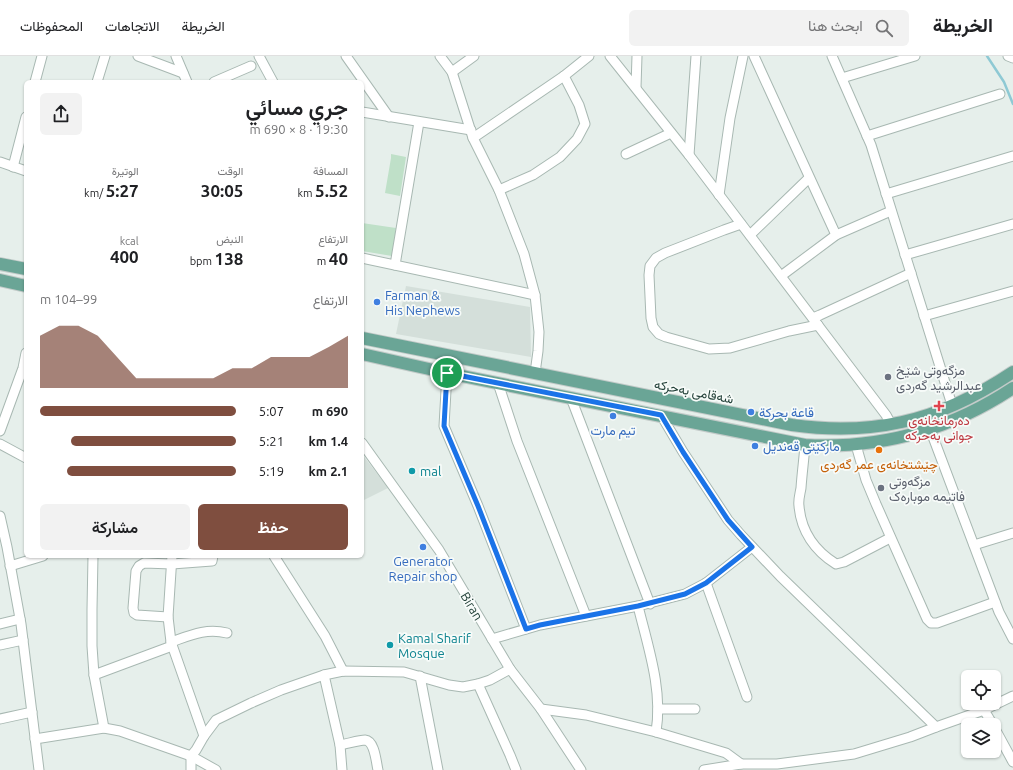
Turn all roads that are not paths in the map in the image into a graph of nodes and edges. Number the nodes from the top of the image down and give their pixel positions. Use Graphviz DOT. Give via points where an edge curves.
graph roads {
  1 [pos="42,56"];
  2 [pos="105,56"];
  3 [pos="138,56"];
  4 [pos="176,56"];
  5 [pos="259,56"];
  6 [pos="346,56"];
  7 [pos="440,56"];
  8 [pos="474,56"];
  9 [pos="589,56"];
  10 [pos="610,56"];
  11 [pos="637,56"];
  12 [pos="696,56"];
  13 [pos="743,56"];
  14 [pos="754,56"];
  15 [pos="832,56"];
  16 [pos="912,56"];
  17 [pos="1008,56"];
  18 [pos="1013,58"];
  19 [pos="251,66"];
  20 [pos="452,72"];
  21 [pos="183,73"];
  22 [pos="564,76"];
  23 [pos="842,78"];
  24 [pos="36,80"];
  25 [pos="98,80"];
  26 [pos="186,80"];
  27 [pos="219,80"];
  28 [pos="271,80"];
  29 [pos="363,80"];
  30 [pos="364,82"];
  31 [pos="636,87"];
  32 [pos="1000,94"];
  33 [pos="364,112"];
  34 [pos="389,117"];
  35 [pos="420,122"];
  36 [pos="24,125"];
  37 [pos="671,133"];
  38 [pos="472,134"];
  39 [pos="867,136"];
  40 [pos="626,154"];
  41 [pos="689,155"];
  42 [pos="1013,156"];
  43 [pos="0,162"];
  44 [pos="13,167"];
  45 [pos="24,170"];
  46 [pos="809,178"];
  47 [pos="499,190"];
  48 [pos="886,194"];
  49 [pos="720,195"];
  50 [pos="891,210"];
  51 [pos="741,224"];
  52 [pos="1013,224"];
  53 [pos="750,235"];
  54 [pos="836,235"];
  55 [pos="905,255"];
  56 [pos="364,258"];
  57 [pos="0,264"];
  58 [pos="395,265"];
  59 [pos="24,269"];
  60 [pos="911,273"];
  61 [pos="781,276"];
  62 [pos="0,280"];
  63 [pos="24,286"];
  64 [pos="1013,291"];
  65 [pos="535,295"];
  66 [pos="924,316"];
  67 [pos="816,321"];
  68 [pos="364,338"];
  69 [pos="364,354"];
  70 [pos="24,363"];
  71 [pos="1013,372"];
  72 [pos="447,373"];
  73 [pos="535,373"];
  74 [pos="23,375"];
  75 [pos="498,383"];
  76 [pos="1013,388"];
  77 [pos="978,393"];
  78 [pos="571,398"];
  79 [pos="952,405"];
  80 [pos="983,406"];
  81 [pos="661,415"];
  82 [pos="891,424"];
  83 [pos="930,429"];
  84 [pos="0,431"];
  85 [pos="0,444"];
  86 [pos="805,445"];
  87 [pos="856,445"];
  88 [pos="364,446"];
  89 [pos="24,457"];
  90 [pos="0,516"];
  91 [pos="1013,533"];
  92 [pos="890,538"];
  93 [pos="974,545"];
  94 [pos="752,547"];
  95 [pos="3,548"];
  96 [pos="36,558"];
  97 [pos="93,558"];
  98 [pos="212,558"];
  99 [pos="275,558"];
  100 [pos="172,560"];
  101 [pos="10,566"];
  102 [pos="706,583"];
  103 [pos="995,602"];
  104 [pos="650,604"];
  105 [pos="638,606"];
  106 [pos="586,616"];
  107 [pos="168,617"];
  108 [pos="20,620"];
  109 [pos="0,624"];
  110 [pos="526,629"];
  111 [pos="1011,630"];
  112 [pos="228,633"];
  113 [pos="492,639"];
  114 [pos="23,640"];
  115 [pos="1013,640"];
  116 [pos="172,644"];
  117 [pos="0,645"];
  118 [pos="510,669"];
  119 [pos="343,671"];
  120 [pos="94,675"];
  121 [pos="324,675"];
  122 [pos="420,676"];
  123 [pos="478,684"];
  124 [pos="1013,696"];
  125 [pos="747,697"];
  126 [pos="1001,702"];
  127 [pos="658,708"];
  128 [pos="541,709"];
  129 [pos="695,709"];
  130 [pos="984,710"];
  131 [pos="32,712"];
  132 [pos="988,718"];
  133 [pos="0,719"];
  134 [pos="936,727"];
  135 [pos="104,728"];
  136 [pos="656,732"];
  137 [pos="204,736"];
  138 [pos="35,739"];
  139 [pos="1001,740"];
  140 [pos="340,745"];
  141 [pos="191,756"];
  142 [pos="1013,762"];
  143 [pos="741,764"];
  144 [pos="778,767"];
  145 [pos="39,770"];
  146 [pos="191,770"];
  147 [pos="216,770"];
  148 [pos="342,770"];
  149 [pos="378,770"];
  150 [pos="438,770"];
  151 [pos="516,770"];
  152 [pos="581,770"];
  153 [pos="704,770"];
  1 -- 24 [label="street"];
  2 -- 25 [label="street"];
  3 -- 21 [label="street"];
  4 -- 21 [label="street"];
  5 -- 28 [label="street"];
  6 -- 29 [label="street"];
  7 -- 20 [label="street"];
  8 -- 20 [label="street"];
  9 -- 22 [label="street"];
  10 -- 31 [label="street"];
  11 -- 31 [label="street"];
  12 -- 41 [label="street"];
  13 -- 49 [label="street" via="730,118"];
  14 -- 46 [label="street"];
  15 -- 23 [label="street"];
  16 -- 23 [label="street"];
  17 -- 18 [label="street"];
  19 -- 27 [label="street"];
  20 -- 38 [label="street"];
  21 -- 26 [label="street"];
  22 -- 38 [label="street"];
  22 -- 47 [label="street" via="579,105 585,124 577,139 560,157 533,175"];
  23 -- 39 [label="street"];
  30 -- 34 [label="street"];
  31 -- 37 [label="street"];
  32 -- 39 [label="street"];
  33 -- 34 [label="street"];
  34 -- 35 [label="street"];
  35 -- 38 [label="street"];
  35 -- 58 [label="street"];
  36 -- 44 [label="street"];
  37 -- 40 [label="street"];
  37 -- 41 [label="street"];
  38 -- 47 [label="street"];
  39 -- 48 [label="street"];
  41 -- 49 [label="street"];
  42 -- 48 [label="street"];
  43 -- 44 [label="street"];
  44 -- 45 [label="street"];
  46 -- 53 [label="street"];
  46 -- 54 [label="street"];
  47 -- 65 [label="street" via="524,254"];
  48 -- 50 [label="street"];
  49 -- 51 [label="street"];
  50 -- 54 [label="street"];
  50 -- 55 [label="street"];
  51 -- 53 [label="street"];
  51 -- 67 [label="street" via="656,258 650,266 649,275 653,327 666,337 709,349 730,348"];
  52 -- 55 [label="street"];
  53 -- 61 [label="street"];
  54 -- 61 [label="street"];
  55 -- 60 [label="street"];
  56 -- 58 [label="street"];
  57 -- 59 [label="main road"];
  58 -- 65 [label="street"];
  60 -- 66 [label="street"];
  60 -- 67 [label="street" via="820,316"];
  61 -- 67 [label="street"];
  62 -- 63 [label="main road"];
  64 -- 66 [label="street"];
  65 -- 73 [label="street" via="539,332"];
  66 -- 79 [label="street"];
  67 -- 82 [label="street"];
  68 -- 73 [label="main road, شەقامی بەحرکە"];
  69 -- 72 [label="main road"];
  70 -- 74 [label="street"];
  71 -- 77 [label="main road, شەقامی بەحرکە"];
  72 -- 75 [label="main road"];
  72 -- 110 [label="street" via="444,426"];
  73 -- 82 [label="main road, شەقامی بەحرکە" via="808,427 867,428"];
  74 -- 84 [label="street"];
  75 -- 78 [label="main road"];
  75 -- 106 [label="street" via="517,442"];
  76 -- 80 [label="main road"];
  77 -- 79 [label="main road, شەقامی بەحرکە"];
  77 -- 80 [label="main road" via="988,396 988,401"];
  78 -- 81 [label="main road"];
  78 -- 104 [label="street"];
  79 -- 82 [label="main road, شەقامی بەحرکە" via="924,416"];
  80 -- 83 [label="main road"];
  81 -- 86 [label="main road"];
  81 -- 94 [label="street" via="728,520"];
  83 -- 87 [label="main road" via="903,437"];
  83 -- 93 [label="street"];
  85 -- 89 [label="street"];
  86 -- 87 [label="main road"];
  86 -- 92 [label="street" via="799,505 804,528 816,548 836,564"];
  87 -- 92 [label="street" via="866,480"];
  88 -- 113 [label="street, Biran" via="439,550"];
  90 -- 95 [label="street"];
  91 -- 93 [label="street"];
  92 -- 103 [label="street" via="927,619 932,623"];
  93 -- 103 [label="street"];
  94 -- 102 [label="street"];
  94 -- 134 [label="street"];
  95 -- 101 [label="street"];
  96 -- 101 [label="street"];
  97 -- 120 [label="street"];
  98 -- 100 [label="street"];
  99 -- 119 [label="street" via="325,636"];
  100 -- 107 [label="street"];
  100 -- 107 [label="street" via="144,563 139,566 136,571 133,608 134,613 138,615"];
  101 -- 108 [label="street"];
  102 -- 104 [label="street" via="685,594"];
  102 -- 125 [label="street"];
  103 -- 111 [label="street"];
  104 -- 105 [label="street"];
  105 -- 106 [label="street"];
  105 -- 127 [label="street" via="653,668"];
  106 -- 110 [label="street"];
  107 -- 116 [label="street"];
  108 -- 109 [label="street"];
  108 -- 114 [label="street"];
  110 -- 113 [label="street"];
  111 -- 115 [label="street"];
  112 -- 116 [label="street" via="205,632"];
  113 -- 118 [label="street, Biran"];
  114 -- 117 [label="street"];
  114 -- 131 [label="street"];
  116 -- 120 [label="street"];
  116 -- 137 [label="street"];
  118 -- 123 [label="street"];
  118 -- 128 [label="street, Biran"];
  119 -- 121 [label="street"];
  119 -- 122 [label="street" via="404,672"];
  120 -- 135 [label="street"];
  121 -- 137 [label="street" via="281,690 216,720"];
  121 -- 140 [label="street"];
  122 -- 123 [label="street" via="463,687"];
  122 -- 150 [label="street"];
  123 -- 151 [label="street"];
  124 -- 126 [label="street"];
  127 -- 129 [label="street"];
  127 -- 136 [label="street"];
  128 -- 136 [label="street" via="586,715"];
  128 -- 152 [label="street, Biran"];
  130 -- 132 [label="street"];
  130 -- 134 [label="street"];
  131 -- 133 [label="street"];
  131 -- 138 [label="street"];
  134 -- 144 [label="street" via="854,754"];
  135 -- 138 [label="street"];
  135 -- 141 [label="street" via="120,731"];
  136 -- 143 [label="street" via="726,752"];
  137 -- 141 [label="street"];
  138 -- 145 [label="street"];
  139 -- 142 [label="street"];
  140 -- 148 [label="street"];
  140 -- 149 [label="street" via="366,740 371,743"];
  141 -- 146 [label="street"];
  141 -- 147 [label="street"];
  143 -- 144 [label="street"];
  143 -- 153 [label="street"];
}
